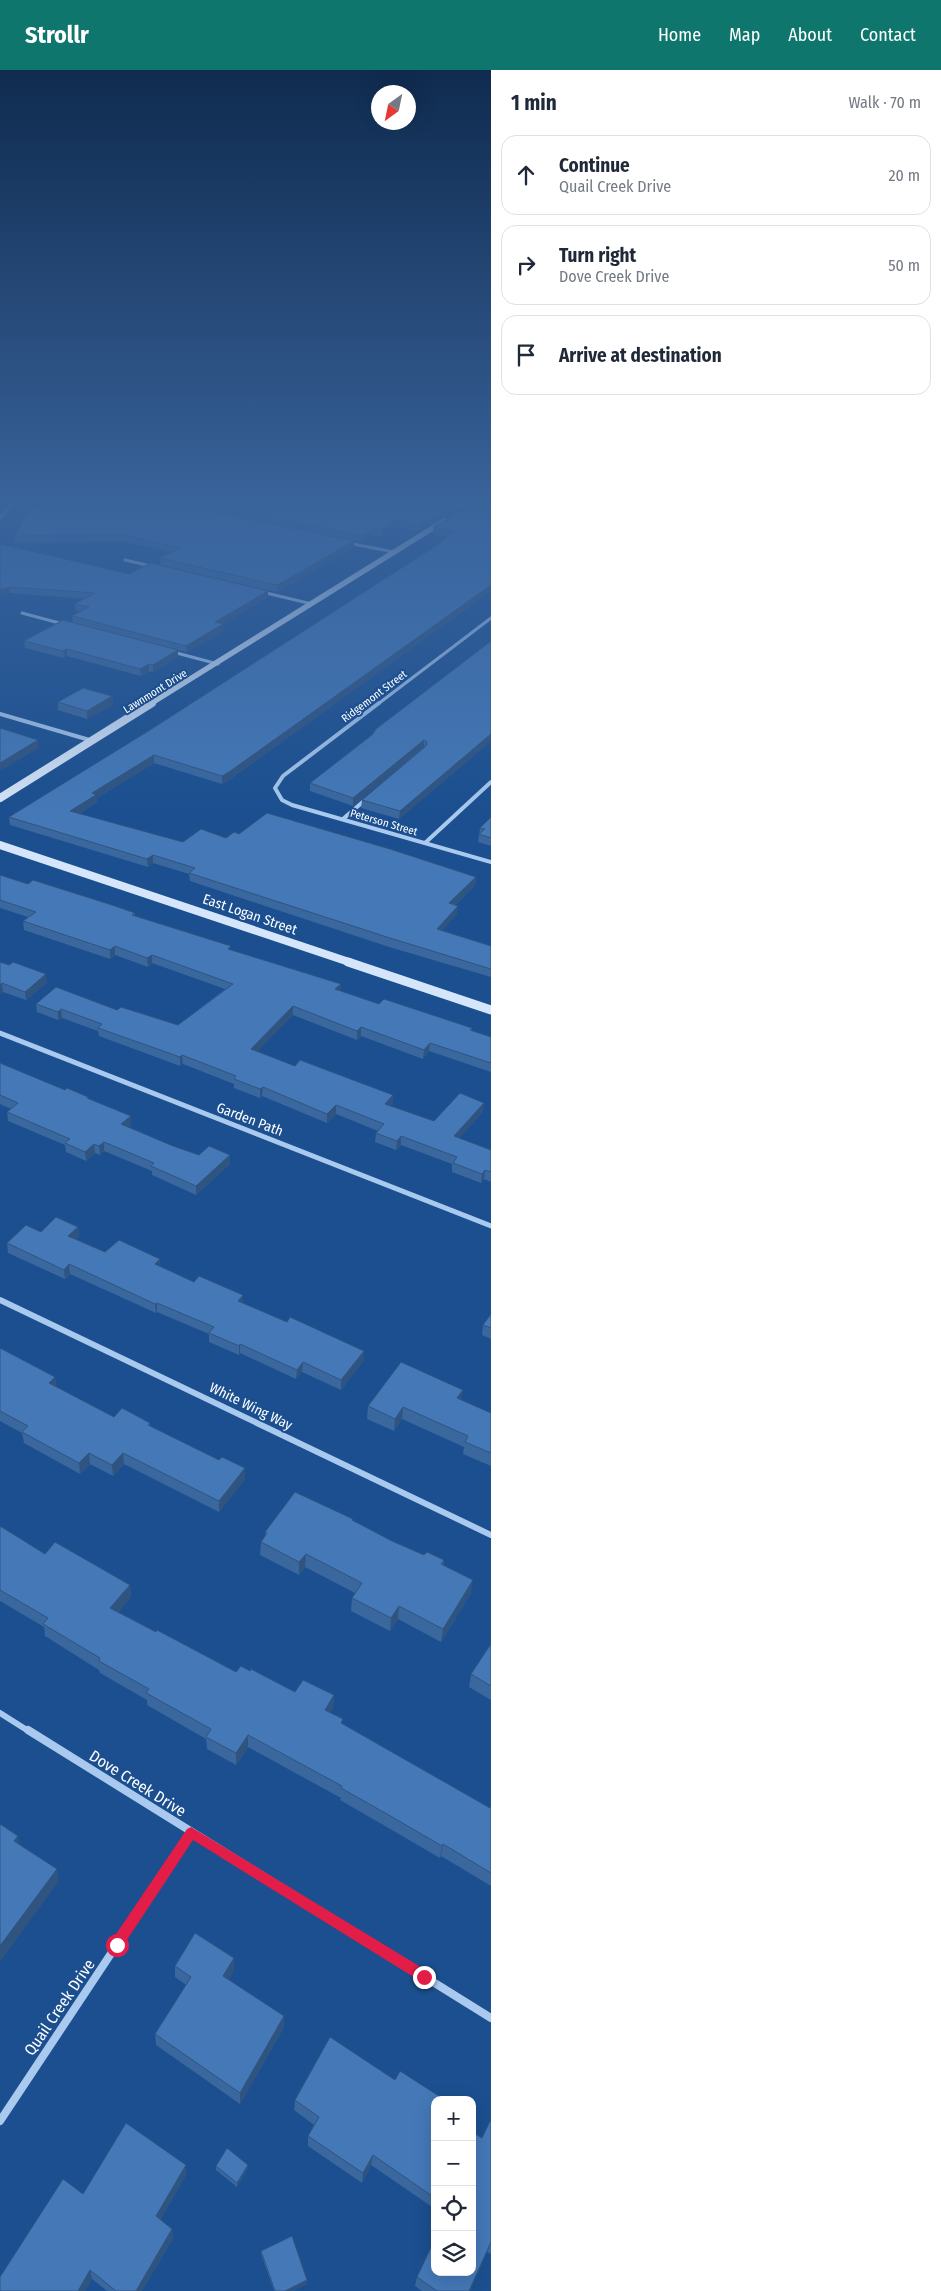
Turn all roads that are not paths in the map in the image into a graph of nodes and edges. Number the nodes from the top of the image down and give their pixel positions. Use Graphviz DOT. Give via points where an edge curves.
graph roads {
  1 [pos="308,607"];
  2 [pos="22,614"];
  3 [pos="491,618"];
  4 [pos="69,626"];
  5 [pos="171,652"];
  6 [pos="218,664"];
  7 [pos="0,714"];
  8 [pos="93,741"];
  9 [pos="491,782"];
  10 [pos="276,792"];
  11 [pos="372,795"];
  12 [pos="0,798"];
  13 [pos="343,819"];
  14 [pos="425,843"];
  15 [pos="0,845"];
  16 [pos="491,862"];
  17 [pos="491,1010"];
  18 [pos="0,1033"];
  19 [pos="491,1226"];
  20 [pos="0,1300"];
  21 [pos="491,1535"];
  22 [pos="0,1713"];
  23 [pos="191,1833"];
  24 [pos="491,2018"];
  25 [pos="0,2121"];
  1 -- 6 [label="street, Lawnmont Drive"];
  2 -- 4 [label="street"];
  3 -- 10 [label="street, Ridgemont Street" via="283,776 277,782"];
  5 -- 6 [label="street"];
  6 -- 8 [label="street, Lawnmont Drive"];
  7 -- 8 [label="street"];
  8 -- 12 [label="street, Lawnmont Drive"];
  9 -- 14 [label="street"];
  10 -- 13 [label="street, Peterson Street" via="292,805"];
  11 -- 13 [label="street"];
  13 -- 14 [label="street, Peterson Street"];
  14 -- 16 [label="street, Peterson Street"];
  15 -- 17 [label="street, East Logan Street"];
  18 -- 19 [label="street, Garden Path"];
  20 -- 21 [label="street, White Wing Way"];
  22 -- 23 [label="street, Dove Creek Drive"];
  23 -- 24 [label="street, Dove Creek Drive"];
  23 -- 25 [label="street, Quail Creek Drive"];
}
